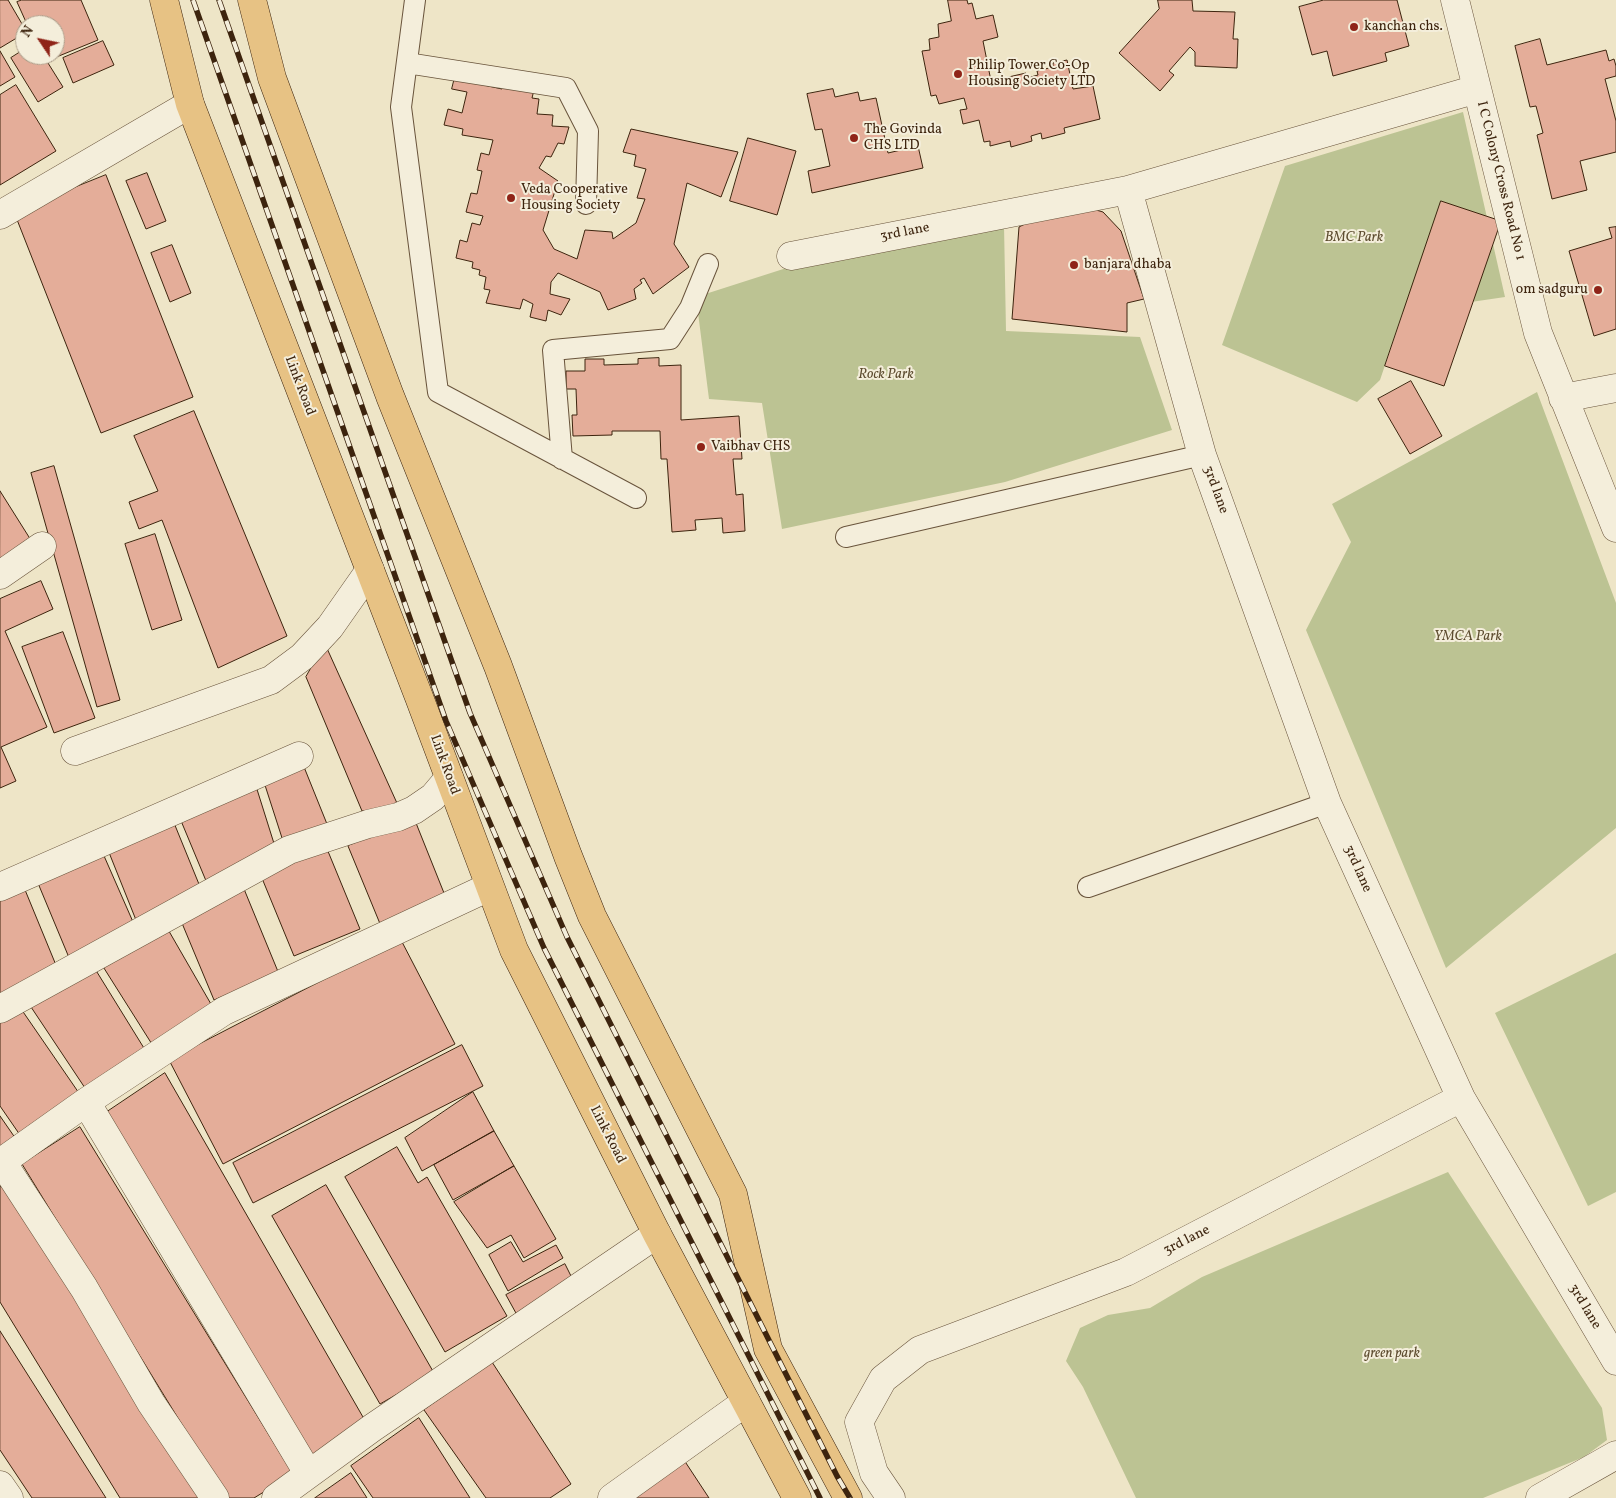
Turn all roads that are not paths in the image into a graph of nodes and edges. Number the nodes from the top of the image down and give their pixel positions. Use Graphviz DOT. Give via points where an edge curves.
graph roads {
  1 [pos="164,0"];
  2 [pos="252,0"];
  3 [pos="416,0"];
  4 [pos="1455,0"];
  5 [pos="407,63"];
  6 [pos="1477,89"];
  7 [pos="190,104"];
  8 [pos="1128,190"];
  9 [pos="586,204"];
  10 [pos="0,216"];
  11 [pos="791,256"];
  12 [pos="708,264"];
  13 [pos="1616,388"];
  14 [pos="1564,398"];
  15 [pos="1202,455"];
  16 [pos="562,459"];
  17 [pos="636,498"];
  18 [pos="1616,528"];
  19 [pos="846,537"];
  20 [pos="42,546"];
  21 [pos="370,570"];
  22 [pos="0,575"];
  23 [pos="75,751"];
  24 [pos="299,756"];
  25 [pos="448,778"];
  26 [pos="1327,803"];
  27 [pos="0,887"];
  28 [pos="489,887"];
  29 [pos="1088,887"];
  30 [pos="0,1010"];
  31 [pos="1461,1098"];
  32 [pos="86,1102"];
  33 [pos="1,1163"];
  34 [pos="658,1234"];
  35 [pos="1616,1360"];
  36 [pos="746,1402"];
  37 [pos="1616,1455"];
  38 [pos="308,1473"];
  39 [pos="0,1485"];
  40 [pos="9,1498"];
  41 [pos="215,1498"];
  42 [pos="276,1498"];
  43 [pos="612,1498"];
  44 [pos="797,1498"];
  45 [pos="848,1498"];
  46 [pos="891,1498"];
  47 [pos="1540,1498"];
  1 -- 7 [label="main road, Link Road"];
  2 -- 45 [label="main road" via="275,88 390,396 498,666 574,873 592,916 733,1194 768,1349"];
  3 -- 5 [label="lane"];
  4 -- 6 [label="street, I C Colony Cross Road No 1"];
  5 -- 9 [label="lane" via="566,88 588,131"];
  5 -- 16 [label="lane" via="401,107 438,392"];
  6 -- 8 [label="street"];
  6 -- 14 [label="street, I C Colony Cross Road No 1" via="1538,334"];
  7 -- 10 [label="street"];
  7 -- 21 [label="main road, Link Road"];
  8 -- 11 [label="street, 3rd lane"];
  8 -- 15 [label="street, 3rd lane"];
  12 -- 16 [label="lane" via="690,308 670,339 553,350"];
  13 -- 14 [label="street"];
  14 -- 18 [label="street, I C Colony Cross Road No 1"];
  15 -- 19 [label="lane"];
  15 -- 26 [label="street, 3rd lane"];
  16 -- 17 [label="lane"];
  20 -- 22 [label="street"];
  21 -- 23 [label="street" via="330,627 302,657 271,680"];
  21 -- 25 [label="main road, Link Road"];
  24 -- 27 [label="street"];
  25 -- 28 [label="main road, Link Road"];
  25 -- 30 [label="street" via="434,797 414,810 289,850"];
  26 -- 29 [label="lane"];
  26 -- 31 [label="street, 3rd lane"];
  28 -- 32 [label="street" via="224,1011"];
  28 -- 34 [label="main road, Link Road" via="514,950"];
  31 -- 35 [label="street, 3rd lane"];
  31 -- 46 [label="street, 3rd lane" via="1126,1272 920,1350 882,1379 859,1422 874,1473"];
  32 -- 33 [label="street"];
  32 -- 38 [label="street"];
  33 -- 41 [label="street" via="84,1288 151,1403"];
  34 -- 36 [label="main road, Link Road"];
  34 -- 38 [label="street"];
  36 -- 43 [label="street"];
  36 -- 44 [label="main road, Link Road"];
  37 -- 47 [label="street"];
  38 -- 42 [label="street"];
  39 -- 40 [label="street"];
}
